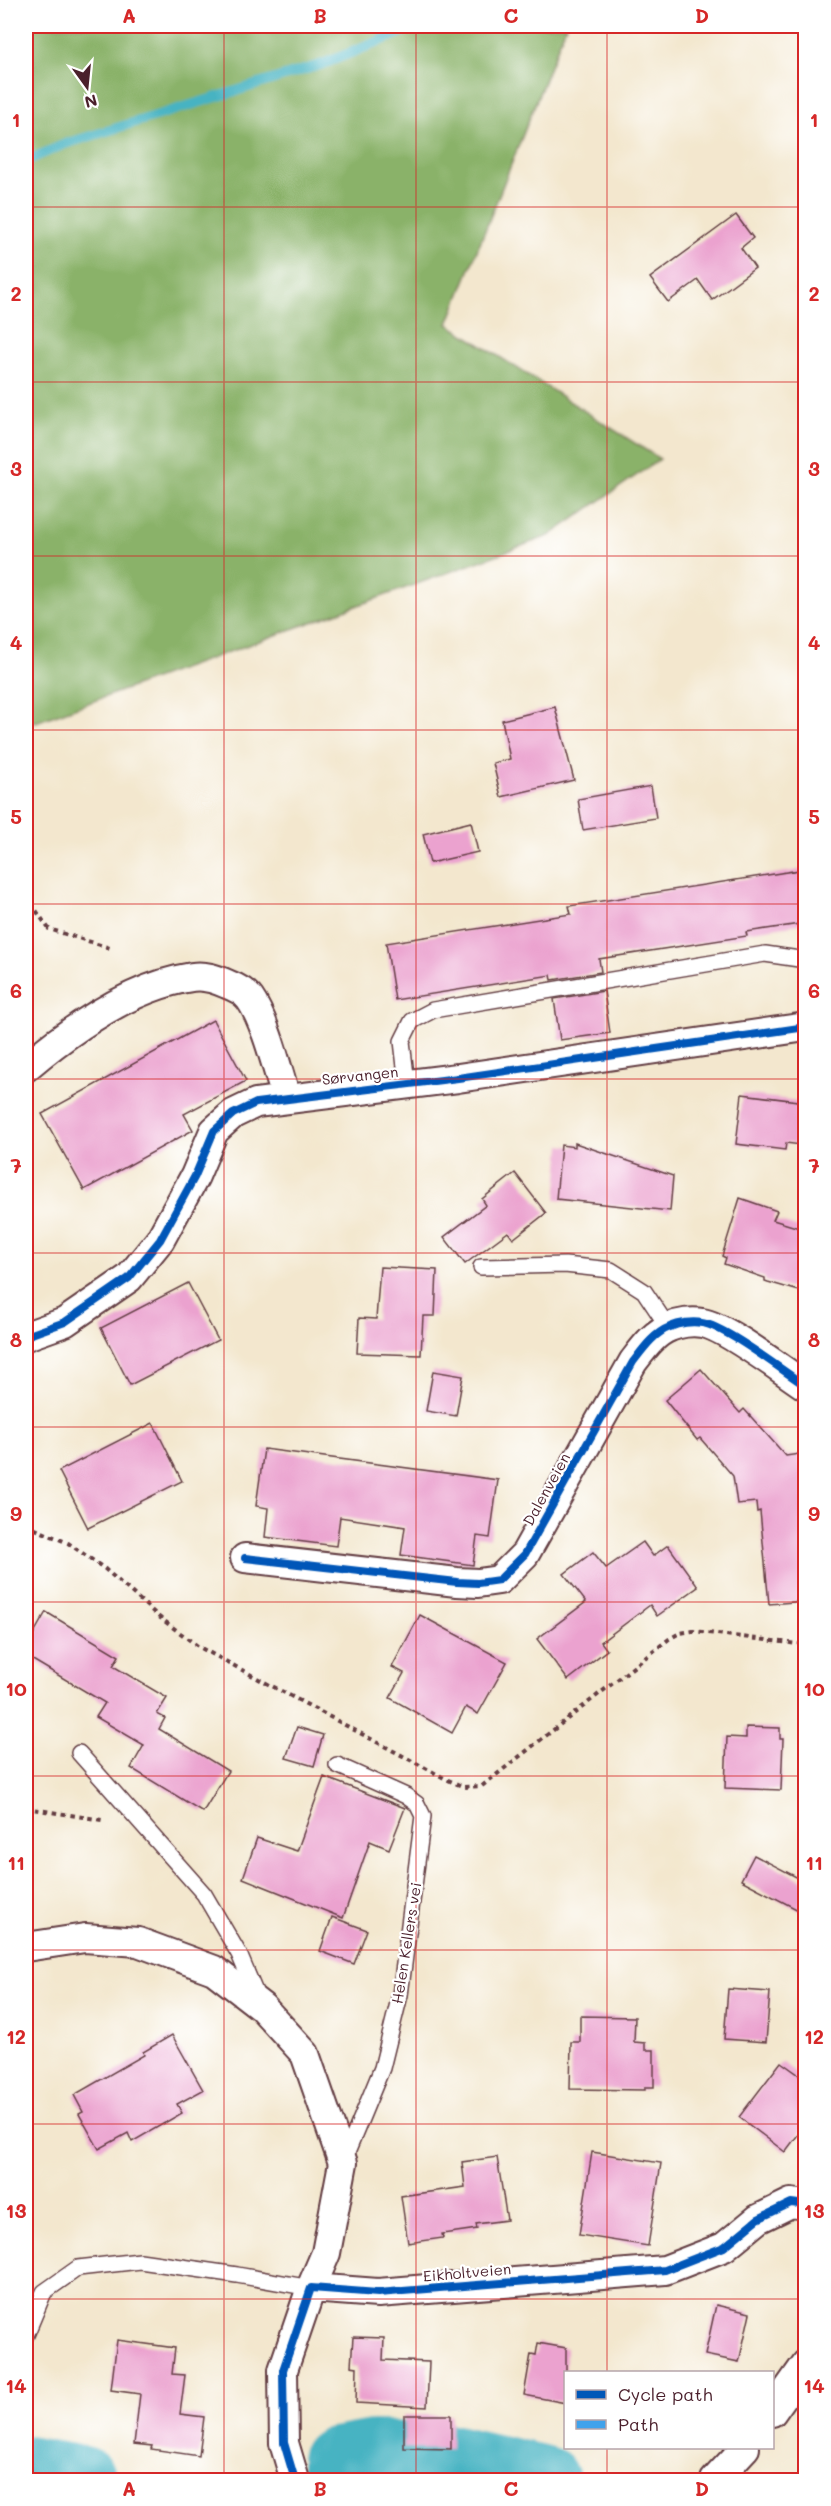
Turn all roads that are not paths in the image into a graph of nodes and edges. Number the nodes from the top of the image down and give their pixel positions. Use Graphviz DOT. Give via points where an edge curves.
graph roads {
  1 [pos="806,960"];
  2 [pos="806,1027"];
  3 [pos="26,1067"];
  4 [pos="407,1084"];
  5 [pos="286,1097"];
  6 [pos="481,1267"];
  7 [pos="668,1327"];
  8 [pos="26,1336"];
  9 [pos="806,1386"];
  10 [pos="245,1558"];
  11 [pos="79,1753"];
  12 [pos="337,1765"];
  13 [pos="26,1947"];
  14 [pos="262,2007"];
  15 [pos="343,2163"];
  16 [pos="806,2205"];
  17 [pos="311,2288"];
  18 [pos="26,2335"];
  19 [pos="806,2364"];
  20 [pos="774,2409"];
  21 [pos="743,2449"];
  22 [pos="295,2481"];
  23 [pos="715,2481"];
  1 -- 4 [label="lane" via="765,954 433,1010 412,1021 402,1041"];
  2 -- 4 [label="street, Sørvangen"];
  3 -- 5 [label="street" via="95,1016 127,999 193,977 212,977 249,997"];
  4 -- 5 [label="street, Sørvangen"];
  5 -- 8 [label="street, Sørvangen" via="256,1103 233,1114 214,1131 160,1240 129,1278 65,1322"];
  6 -- 7 [label="lane" via="565,1265 611,1270 644,1291"];
  7 -- 9 [label="street" via="703,1323 723,1331"];
  7 -- 10 [label="street, Dalenveien" via="633,1362 525,1554 499,1580 457,1582"];
  11 -- 14 [label="lane" via="204,1894 239,1954"];
  12 -- 15 [label="lane, Helen Kellers vei" via="406,1796 417,1804 423,1816 400,1995 382,2068"];
  13 -- 14 [label="street, Helen Kellers vei" via="85,1938 138,1942 214,1970"];
  14 -- 15 [label="street, Helen Kellers vei" via="305,2054"];
  15 -- 17 [label="street, Helen Kellers vei" via="326,2253"];
  16 -- 17 [label="street, Eikholtveien" via="791,2203 758,2219 724,2247 665,2270 378,2293"];
  17 -- 18 [label="lane" via="140,2261 78,2268 44,2292"];
  17 -- 22 [label="street" via="283,2370 284,2443"];
  19 -- 20 [label="street"];
  21 -- 23 [label="street"];
}
